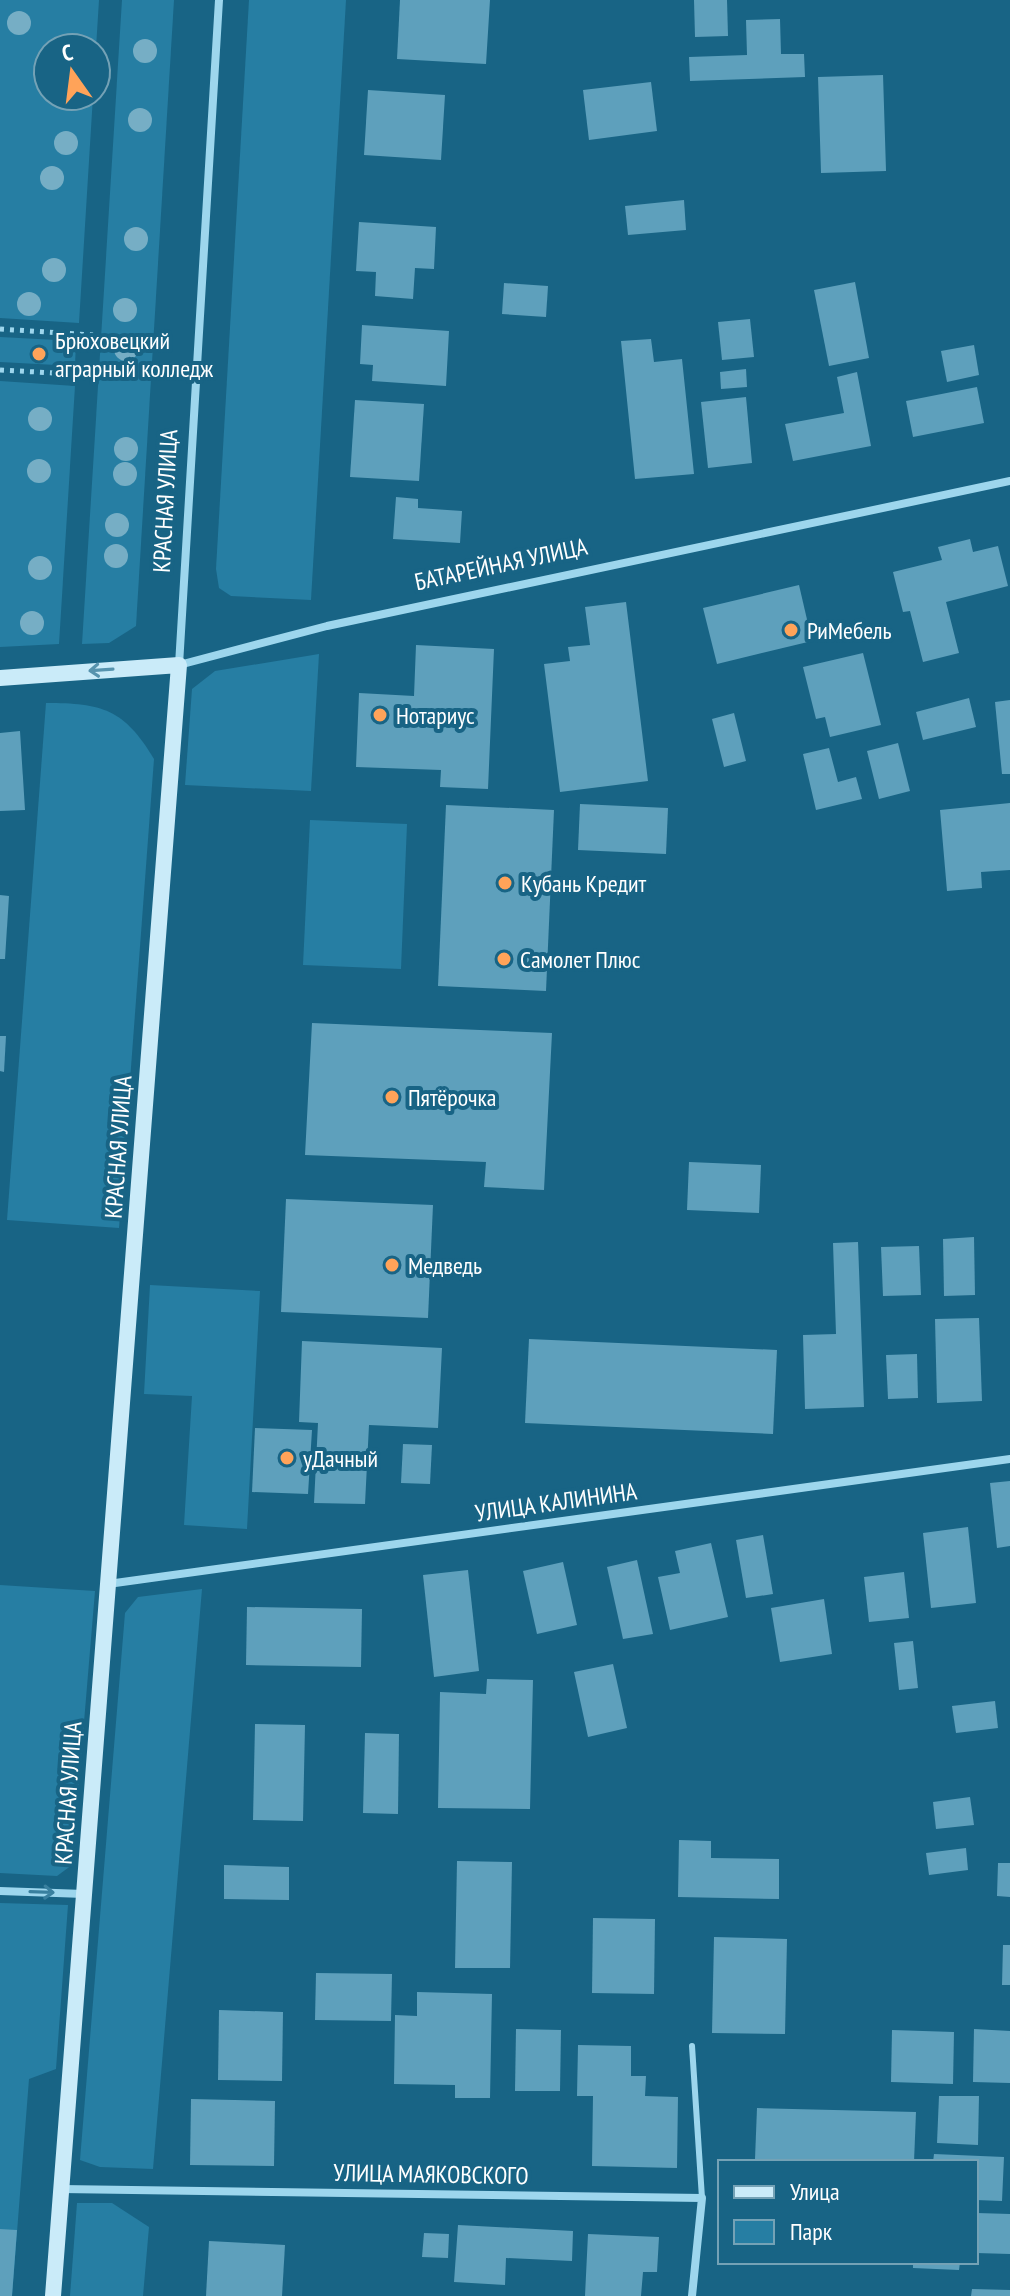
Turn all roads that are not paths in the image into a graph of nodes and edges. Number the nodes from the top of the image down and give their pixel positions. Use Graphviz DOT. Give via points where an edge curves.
graph roads {
  1 [pos="219,0"];
  2 [pos="1010,481"];
  3 [pos="179,665"];
  4 [pos="0,678"];
  5 [pos="1010,1459"];
  6 [pos="108,1584"];
  7 [pos="0,1891"];
  8 [pos="84,1894"];
  9 [pos="692,2046"];
  10 [pos="61,2189"];
  11 [pos="702,2198"];
  12 [pos="53,2296"];
  13 [pos="692,2296"];
  1 -- 3 [label="street, КРАСНАЯ УЛИЦА"];
  2 -- 3 [label="street, БАТАРЕЙНАЯ УЛИЦА" via="343,622"];
  3 -- 4 [label="street, БАТАРЕЙНАЯ УЛИЦА, one-way"];
  3 -- 6 [label="street, КРАСНАЯ УЛИЦА"];
  5 -- 6 [label="street, УЛИЦА КАЛИНИНА"];
  6 -- 8 [label="street, КРАСНАЯ УЛИЦА"];
  7 -- 8 [label="street, one-way"];
  8 -- 10 [label="street, КРАСНАЯ УЛИЦА"];
  9 -- 11 [label="lane"];
  10 -- 11 [label="street, УЛИЦА МАЯКОВСКОГО"];
  10 -- 12 [label="street, КРАСНАЯ УЛИЦА"];
  11 -- 13 [label="street"];
}
